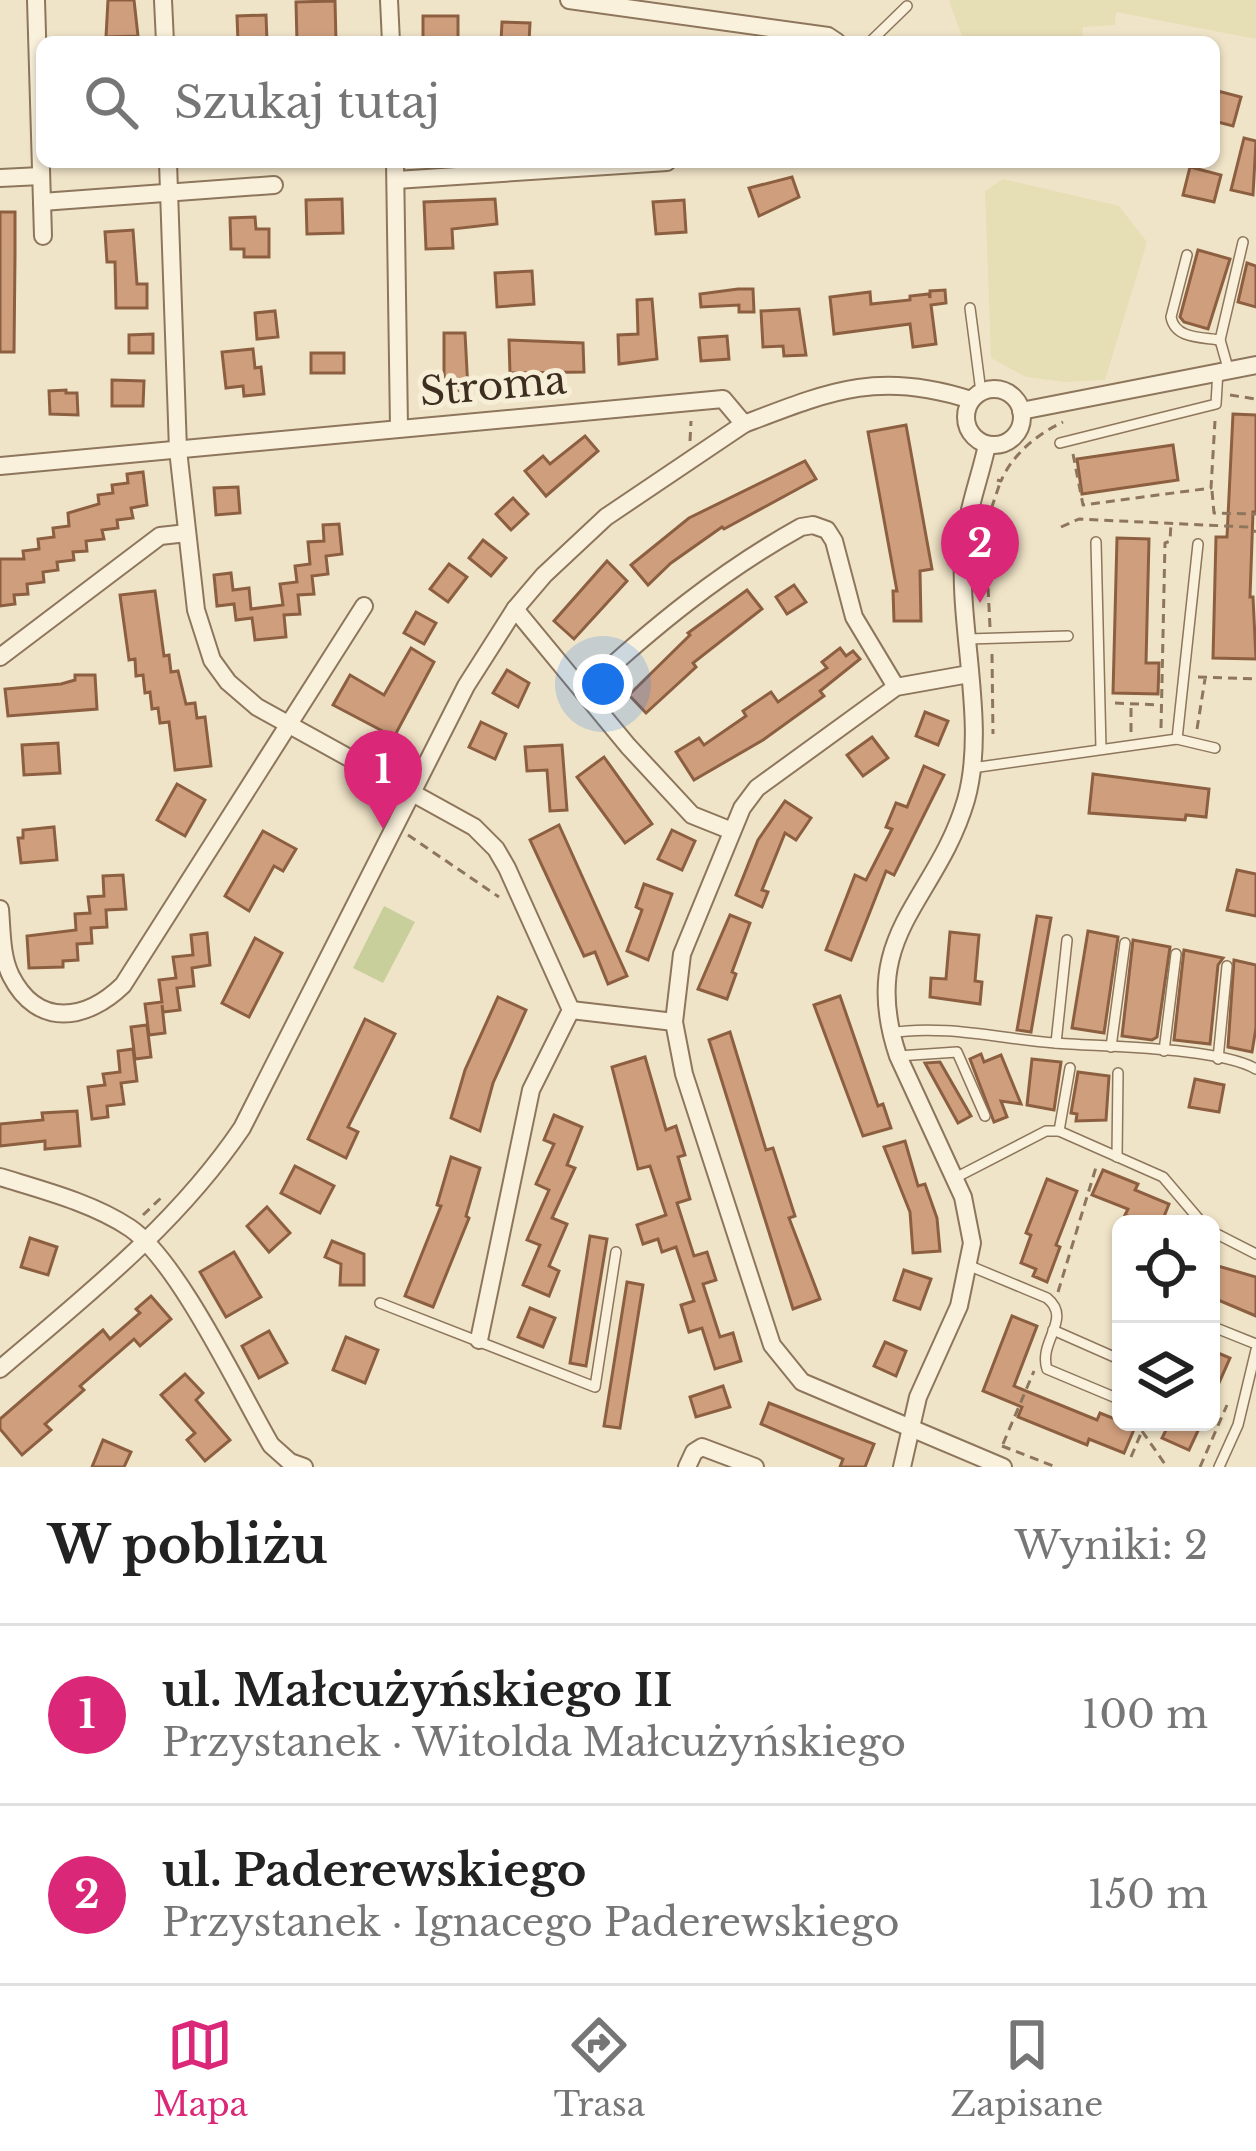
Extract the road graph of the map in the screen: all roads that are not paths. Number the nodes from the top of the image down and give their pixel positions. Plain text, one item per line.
1 (36, 0) edge
2 (164, 0) edge
3 (389, 0) edge
4 (569, 0) edge
5 (907, 6) dead end
6 (37, 36) edge
7 (165, 36) edge
8 (391, 36) edge
9 (828, 36) edge
10 (876, 36) edge
11 (41, 168) edge
12 (168, 168) edge
13 (487, 168) edge
14 (396, 171) edge
15 (41, 176) junction
16 (0, 178) edge
17 (274, 184) dead end
18 (169, 194) junction
19 (42, 202) junction
20 (43, 236) dead end
21 (1243, 242) dead end
22 (1187, 255) dead end
23 (970, 308) dead end
24 (1220, 340) junction
25 (1256, 365) edge
26 (1223, 369) junction
27 (976, 396) junction
28 (1021, 410) junction
29 (744, 424) junction
30 (400, 427) junction
31 (1065, 442) road end
32 (987, 445) junction
33 (178, 451) junction
34 (0, 466) edge
35 (187, 533) junction
36 (1096, 542) dead end
37 (1198, 544) dead end
38 (364, 606) dead end
39 (515, 609) junction
40 (1068, 636) dead end
41 (968, 639) junction
42 (0, 657) edge
43 (969, 674) junction
44 (896, 687) junction
45 (584, 691) junction
46 (288, 725) junction
47 (1177, 739) junction
48 (1215, 748) dead end
49 (1102, 749) junction
50 (980, 767) junction
51 (412, 791) junction
52 (732, 831) junction
53 (0, 909) edge
54 (1067, 940) dead end
55 (1125, 943) dead end
56 (1176, 954) dead end
57 (1227, 966) dead end
58 (571, 1010) junction
59 (674, 1022) junction
60 (890, 1033) junction
61 (1055, 1043) junction
62 (1111, 1047) junction
63 (1164, 1051) junction
64 (898, 1056) junction
65 (1219, 1059) junction
66 (1070, 1068) dead end
67 (1256, 1069) edge
68 (1118, 1073) dead end
69 (986, 1116) dead end
70 (1059, 1132) junction
71 (1117, 1157) junction
72 (0, 1177) edge
73 (955, 1178) junction
74 (1195, 1215) edge
75 (1220, 1236) edge
76 (146, 1244) junction
77 (616, 1252) dead end
78 (1256, 1254) edge
79 (970, 1267) junction
80 (380, 1303) dead end
81 (1220, 1329) edge
82 (1053, 1330) junction
83 (479, 1340) junction
84 (1256, 1347) edge
85 (1112, 1356) edge
86 (0, 1369) edge
87 (1112, 1396) edge
88 (909, 1426) junction
89 (304, 1467) edge
90 (688, 1467) edge
91 (755, 1467) edge
92 (902, 1467) edge
93 (1003, 1467) edge
94 (1220, 1467) edge

1 - 6 street
2 - 7 street
3 - 8 street
4 - 9 street
5 - 10 lane
11 - 15 street
12 - 18 street
13 - 14 street
14 - 30 street
15 - 16 street
15 - 19 street
17 - 18 street
18 - 19 street
18 - 33 street
19 - 20 street
21 - 24 lane
22 - 24 lane
23 - 27 lane
24 - 26 lane
25 - 26 street
26 - 28 street
26 - 31 lane
27 - 28 street
27 - 29 street
27 - 32 street
28 - 32 street
29 - 30 street, Stroma
29 - 39 street
30 - 33 street, Stroma
32 - 41 street
33 - 34 street, Stroma
33 - 35 street
35 - 42 street
35 - 46 street
36 - 49 lane
37 - 47 lane
38 - 46 street
39 - 45 street
39 - 51 street
40 - 41 lane
41 - 43 street
43 - 44 street
43 - 50 street
44 - 45 street
44 - 52 street
45 - 52 street
46 - 51 street
46 - 53 street
47 - 48 lane
47 - 49 lane
49 - 50 lane
50 - 60 street
51 - 58 street
51 - 76 street
52 - 59 street
54 - 61 lane
55 - 62 lane
56 - 63 lane
57 - 65 lane
58 - 59 street
58 - 83 street
59 - 88 street
60 - 61 lane
60 - 64 street
61 - 62 lane
62 - 63 lane
63 - 65 lane
64 - 69 lane
64 - 73 street
65 - 67 lane
66 - 70 lane
68 - 71 lane
70 - 71 lane
70 - 73 lane
71 - 74 lane
72 - 76 street
73 - 79 street
75 - 78 lane
76 - 86 street
76 - 89 street
77 - 83 lane
79 - 82 lane
79 - 88 street
80 - 83 lane
81 - 84 lane
82 - 85 lane
82 - 87 lane
84 - 94 lane
88 - 92 street
88 - 93 street
90 - 91 street

